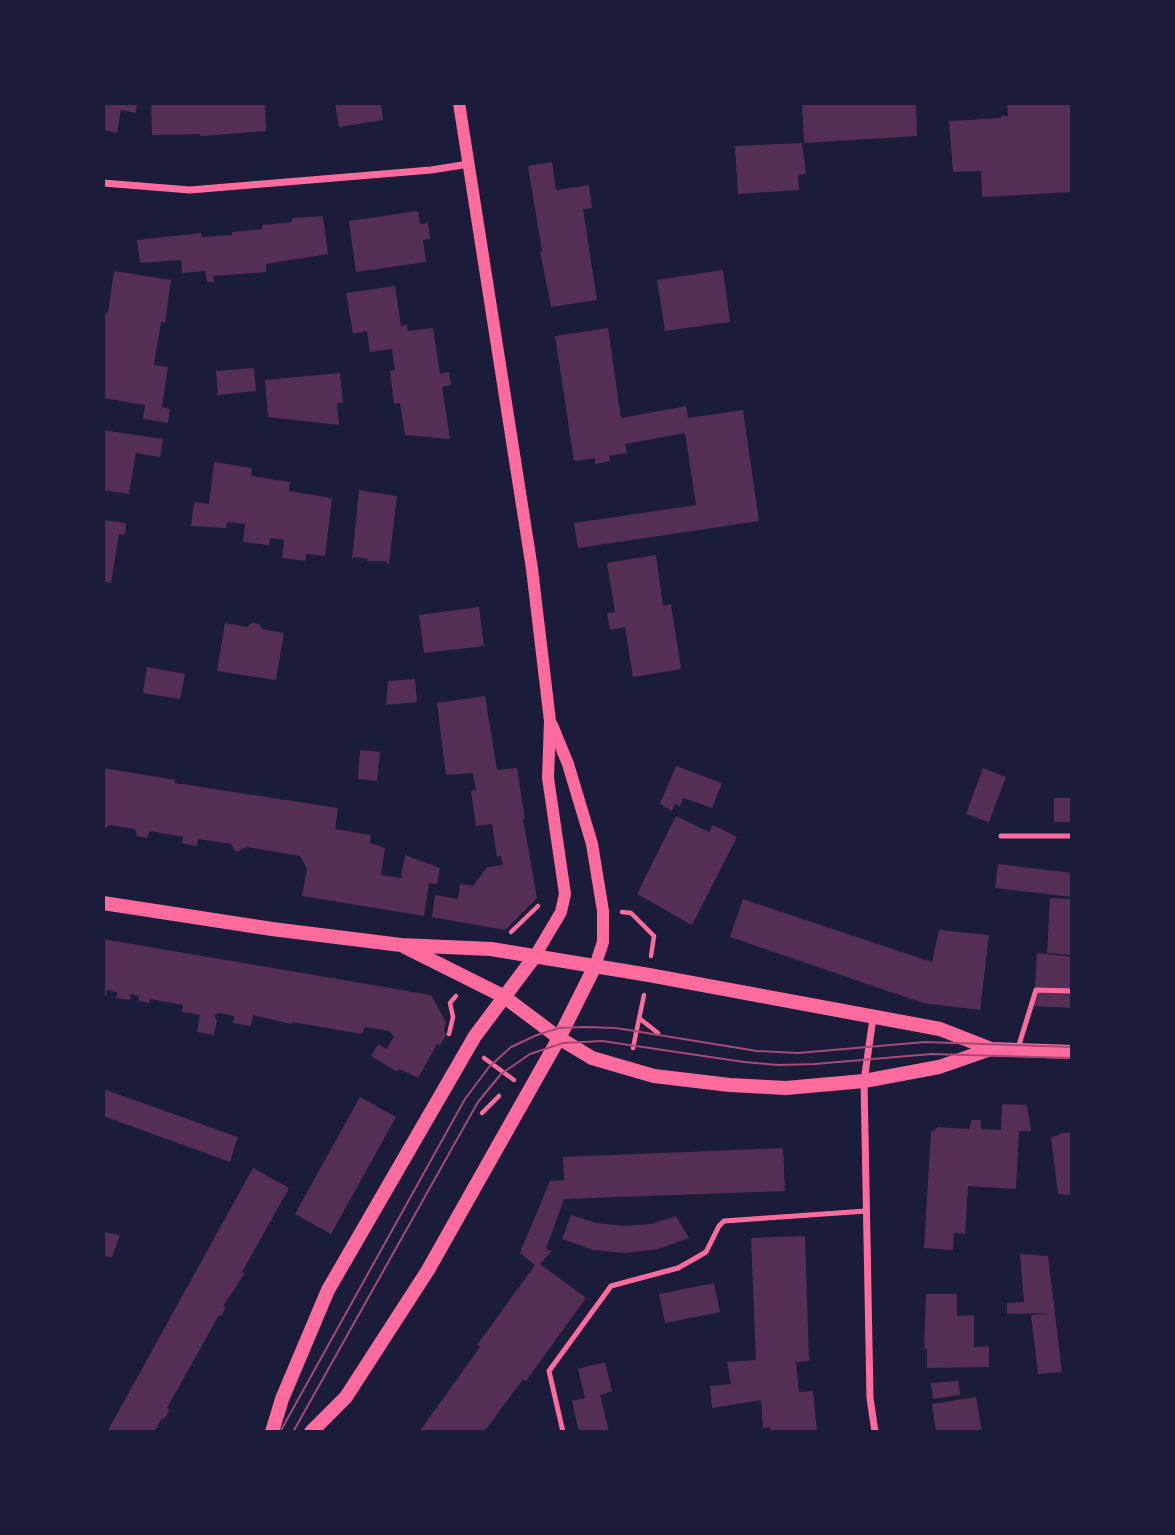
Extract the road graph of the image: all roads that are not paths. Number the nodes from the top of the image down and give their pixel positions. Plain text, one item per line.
1 (459, 103) edge
2 (469, 164) junction
3 (103, 184) edge
4 (550, 721) junction
5 (1001, 836) dead end
6 (1072, 836) edge
7 (103, 903) edge
8 (401, 945) junction
9 (536, 956) junction
10 (595, 967) junction
11 (1072, 991) edge
12 (503, 996) junction
13 (873, 1018) junction
14 (559, 1038) junction
15 (991, 1049) junction
16 (1017, 1051) junction
17 (1072, 1052) edge
18 (864, 1081) junction
19 (866, 1211) junction
20 (272, 1432) edge
21 (311, 1432) edge
22 (563, 1432) edge
23 (875, 1432) edge

1 - 2 street
2 - 3 street
2 - 4 street
4 - 9 street
4 - 10 street
5 - 6 lane
7 - 8 main road
8 - 9 main road
8 - 12 main road
9 - 10 main road
9 - 12 main road
10 - 13 main road
10 - 14 main road
11 - 16 lane
12 - 14 main road
12 - 20 main road
13 - 15 main road
13 - 18 street
14 - 18 main road
14 - 21 main road
15 - 16 main road
15 - 18 main road
16 - 17 main road
18 - 19 street
19 - 22 lane
19 - 23 street

